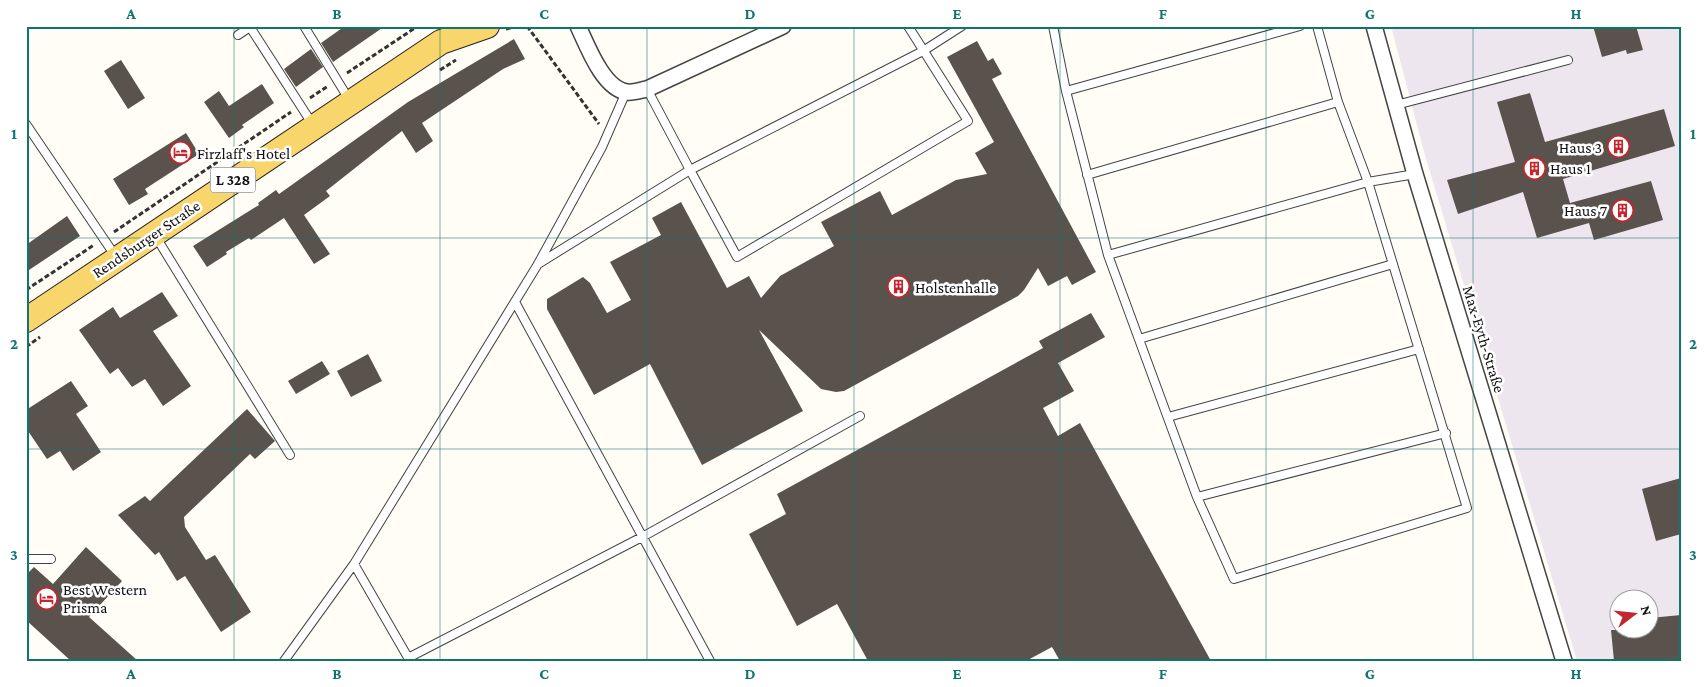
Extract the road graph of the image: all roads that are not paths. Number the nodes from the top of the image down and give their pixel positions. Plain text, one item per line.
1 (304, 26) edge
2 (487, 26) edge
3 (578, 26) edge
4 (783, 26) edge
5 (908, 26) edge
6 (962, 26) edge
7 (1053, 26) edge
8 (1300, 26) edge
9 (1317, 26) edge
10 (1374, 26) edge
11 (447, 34) edge
12 (238, 36) dead end
13 (923, 51) junction
14 (1568, 60) dead end
15 (647, 89) junction
16 (1066, 91) junction
17 (626, 92) junction
18 (350, 101) junction
19 (1338, 102) junction
20 (1396, 105) junction
21 (26, 124) edge
22 (313, 126) junction
23 (690, 170) junction
24 (1414, 174) junction
25 (1087, 175) junction
26 (1368, 182) junction
27 (154, 233) junction
28 (1108, 255) junction
29 (117, 258) junction
30 (538, 264) junction
31 (1393, 264) junction
32 (514, 302) junction
33 (26, 320) edge
34 (1139, 339) junction
35 (1418, 349) junction
36 (860, 416) dead end
37 (1168, 417) junction
38 (1446, 433) junction
39 (290, 455) dead end
40 (1197, 497) junction
41 (644, 536) junction
42 (51, 558) dead end
43 (26, 559) edge
44 (354, 564) junction
45 (409, 659) edge
46 (284, 661) edge
47 (710, 661) edge
48 (1564, 661) edge

1 - 18 lane
2 - 11 main road, Rendsburger Straße / L 328
3 - 17 street
4 - 15 street
5 - 13 lane
6 - 13 lane
7 - 16 lane
8 - 16 lane
9 - 19 lane
10 - 20 street, Max-Eyth-Straße
11 - 18 main road, Rendsburger Straße / L 328
12 - 22 lane
13 - 23 lane
13 - 23 lane
14 - 20 lane
15 - 17 street
15 - 23 lane
16 - 25 lane
17 - 30 lane
18 - 22 main road, Rendsburger Straße / L 328
19 - 25 lane
19 - 26 lane
20 - 24 street, Max-Eyth-Straße
21 - 29 lane
22 - 27 main road, Rendsburger Straße / L 328
23 - 30 lane
24 - 26 lane
24 - 48 street, Max-Eyth-Straße
25 - 28 lane
26 - 28 lane
26 - 31 lane
27 - 29 main road, Rendsburger Straße / L 328
27 - 39 lane
28 - 34 lane
29 - 33 main road, Rendsburger Straße / L 328
30 - 32 lane
31 - 34 lane
31 - 35 lane
32 - 41 lane
32 - 44 lane
34 - 37 lane
35 - 37 lane
35 - 38 lane
36 - 41 lane
37 - 40 lane
38 - 40 lane
38 - 40 lane
41 - 45 lane
41 - 47 lane
42 - 43 lane
44 - 45 lane
44 - 46 lane

